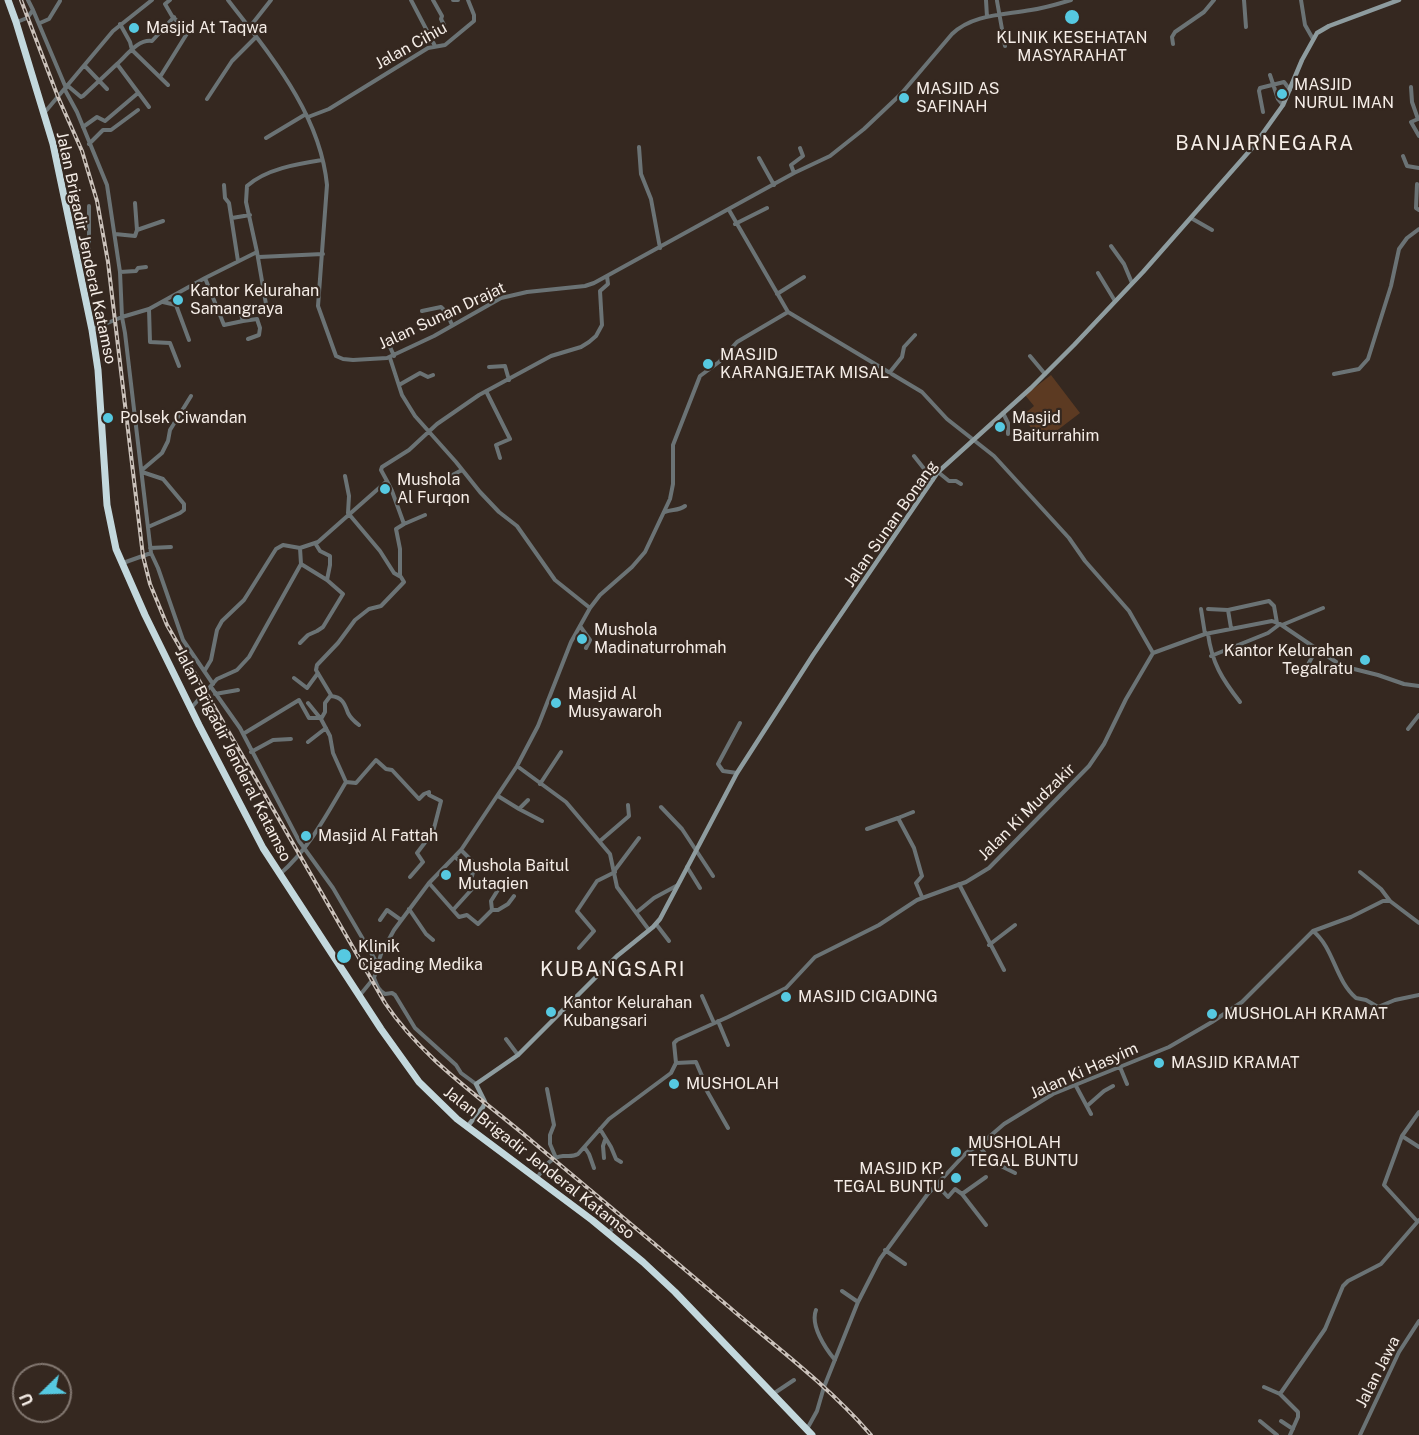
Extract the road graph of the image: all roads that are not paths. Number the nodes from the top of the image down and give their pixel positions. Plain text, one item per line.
1 (8, 0) edge
2 (28, 0) edge
3 (152, 0) edge
4 (170, 0) edge
5 (228, 0) edge
6 (271, 0) edge
7 (411, 0) edge
8 (433, 0) edge
9 (453, 0) edge
10 (458, 0) edge
11 (468, 0) edge
12 (986, 0) edge
13 (1071, 0) edge
14 (1214, 0) edge
15 (1244, 0) edge
16 (1300, 0) edge
17 (1399, 0) edge
18 (60, 1) edge
19 (997, 1) edge
20 (33, 10) junction
21 (999, 14) junction
22 (174, 17) junction
23 (987, 17) junction
24 (16, 22) junction
25 (40, 23) junction
26 (120, 24) junction
27 (444, 25) dead end
28 (249, 27) junction
29 (1246, 27) dead end
30 (256, 37) junction
31 (1313, 39) junction
32 (1173, 44) dead end
33 (435, 46) junction
34 (1005, 46) dead end
35 (132, 50) junction
36 (117, 64) junction
37 (85, 66) junction
38 (1270, 75) dead end
39 (160, 77) junction
40 (99, 80) junction
41 (1274, 84) junction
42 (168, 85) dead end
43 (1411, 87) dead end
44 (66, 88) junction
45 (107, 89) dead end
46 (1290, 91) junction
47 (138, 93) junction
48 (207, 99) dead end
49 (1283, 105) junction
50 (149, 107) dead end
51 (138, 110) dead end
52 (1263, 112) dead end
53 (44, 113) junction
54 (307, 115) junction
55 (1418, 119) edge
56 (83, 127) junction
57 (1419, 136) edge
58 (266, 138) dead end
59 (89, 144) junction
60 (639, 147) dead end
61 (800, 148) dead end
62 (1403, 156) dead end
63 (759, 158) dead end
64 (322, 160) junction
65 (1419, 168) edge
66 (794, 173) junction
67 (1417, 184) dead end
68 (224, 185) dead end
69 (774, 185) junction
70 (135, 203) dead end
71 (89, 206) dead end
72 (767, 208) dead end
73 (729, 210) junction
74 (1419, 210) edge
75 (249, 215) junction
76 (232, 218) junction
77 (1191, 218) junction
78 (163, 221) dead end
79 (735, 224) junction
80 (1419, 229) edge
81 (137, 230) junction
82 (1212, 230) dead end
83 (115, 234) junction
84 (1111, 246) dead end
85 (660, 248) junction
86 (257, 252) junction
87 (75, 254) junction
88 (323, 254) junction
89 (259, 257) junction
90 (238, 261) junction
91 (146, 267) dead end
92 (120, 272) junction
93 (1098, 273) dead end
94 (607, 276) junction
95 (804, 277) dead end
96 (205, 278) junction
97 (1132, 283) junction
98 (777, 294) junction
99 (1115, 301) junction
100 (162, 302) junction
101 (149, 309) junction
102 (267, 310) dead end
103 (240, 311) dead end
104 (422, 311) dead end
105 (788, 312) junction
106 (122, 317) junction
107 (243, 321) junction
108 (452, 325) junction
109 (92, 330) junction
110 (915, 335) dead end
111 (248, 339) dead end
112 (189, 340) dead end
113 (387, 340) dead end
114 (1030, 356) dead end
115 (392, 357) junction
116 (178, 366) dead end
117 (489, 367) dead end
118 (890, 372) junction
119 (1045, 374) junction
120 (1334, 374) dead end
121 (433, 375) dead end
122 (509, 380) junction
123 (399, 385) junction
124 (486, 391) junction
125 (191, 396) dead end
126 (1003, 413) junction
127 (428, 432) junction
128 (1008, 434) dead end
129 (973, 440) junction
130 (914, 456) dead end
131 (500, 458) dead end
132 (462, 470) junction
133 (142, 471) junction
134 (938, 472) junction
135 (345, 477) dead end
136 (933, 480) junction
137 (387, 481) junction
138 (441, 481) dead end
139 (960, 484) dead end
140 (685, 506) dead end
141 (664, 512) junction
142 (348, 513) junction
143 (425, 515) dead end
144 (404, 524) junction
145 (148, 527) junction
146 (314, 543) junction
147 (171, 547) dead end
148 (300, 548) junction
149 (150, 550) junction
150 (121, 564) junction
151 (301, 564) junction
152 (399, 575) junction
153 (327, 580) junction
154 (590, 608) junction
155 (1323, 608) dead end
156 (1202, 609) dead end
157 (1208, 609) dead end
158 (1228, 610) junction
159 (1279, 624) junction
160 (580, 626) junction
161 (1231, 628) junction
162 (1207, 634) junction
163 (300, 643) dead end
164 (586, 648) dead end
165 (1316, 650) junction
166 (1153, 653) junction
167 (1211, 656) junction
168 (205, 670) junction
169 (1305, 670) dead end
170 (318, 672) junction
171 (294, 678) dead end
172 (212, 685) junction
173 (1419, 686) edge
174 (238, 690) dead end
175 (215, 694) junction
176 (331, 696) junction
177 (1240, 702) dead end
178 (308, 703) dead end
179 (191, 708) junction
180 (1419, 715) edge
181 (320, 718) junction
182 (740, 723) dead end
183 (359, 725) dead end
184 (326, 728) junction
185 (1408, 729) dead end
186 (243, 734) junction
187 (291, 739) dead end
188 (308, 742) dead end
189 (251, 752) junction
190 (561, 752) dead end
191 (517, 766) junction
192 (737, 773) junction
193 (346, 782) junction
194 (540, 784) junction
195 (498, 796) junction
196 (528, 800) dead end
197 (628, 805) dead end
198 (661, 807) dead end
199 (519, 809) junction
200 (913, 812) dead end
201 (898, 818) junction
202 (542, 821) dead end
203 (867, 829) dead end
204 (639, 838) dead end
205 (600, 841) junction
206 (304, 848) junction
207 (461, 850) junction
208 (696, 852) junction
209 (455, 857) junction
210 (468, 867) junction
211 (687, 867) junction
212 (614, 872) junction
213 (1360, 872) dead end
214 (279, 874) junction
215 (472, 876) dead end
216 (713, 876) dead end
217 (410, 877) dead end
218 (429, 883) junction
219 (959, 884) junction
220 (501, 885) dead end
221 (678, 885) junction
222 (473, 888) dead end
223 (700, 888) dead end
224 (514, 896) dead end
225 (922, 897) junction
226 (1390, 901) junction
227 (410, 909) junction
228 (453, 910) junction
229 (492, 910) junction
230 (637, 912) junction
231 (380, 920) dead end
232 (401, 920) junction
233 (1419, 923) edge
234 (656, 924) junction
235 (1015, 925) dead end
236 (649, 930) junction
237 (1313, 931) junction
238 (433, 940) dead end
239 (669, 941) dead end
240 (989, 945) junction
241 (579, 948) dead end
242 (378, 963) junction
243 (1004, 970) dead end
244 (374, 978) junction
245 (360, 995) junction
246 (1419, 995) edge
247 (702, 996) dead end
248 (716, 1022) junction
249 (506, 1039) dead end
250 (728, 1045) dead end
251 (518, 1055) junction
252 (676, 1063) junction
253 (1120, 1067) junction
254 (476, 1084) junction
255 (1127, 1084) dead end
256 (1076, 1086) junction
257 (1113, 1086) dead end
258 (548, 1089) dead end
259 (1087, 1106) junction
260 (1419, 1112) edge
261 (1091, 1114) dead end
262 (467, 1127) junction
263 (728, 1128) dead end
264 (600, 1129) junction
265 (1401, 1136) junction
266 (605, 1140) junction
267 (978, 1146) junction
268 (1419, 1147) edge
269 (585, 1148) junction
270 (556, 1158) junction
271 (604, 1158) dead end
272 (621, 1162) dead end
273 (594, 1168) dead end
274 (1015, 1173) dead end
275 (986, 1177) dead end
276 (537, 1178) junction
277 (937, 1185) junction
278 (962, 1194) junction
279 (619, 1220) dead end
280 (1418, 1221) edge
281 (986, 1225) dead end
282 (608, 1234) junction
283 (885, 1250) junction
284 (905, 1264) dead end
285 (842, 1291) dead end
286 (858, 1302) junction
287 (816, 1310) dead end
288 (1419, 1321) edge
289 (835, 1360) junction
290 (794, 1380) dead end
291 (1264, 1387) dead end
292 (773, 1394) junction
293 (1280, 1394) junction
294 (1260, 1421) dead end
295 (1281, 1421) dead end
296 (1293, 1429) junction
297 (810, 1432) edge
298 (1277, 1435) edge
299 (1290, 1435) edge
300 (1360, 1435) edge

1 - 24 highway, Jalan Brigadir Jenderal Katamso
2 - 20 street
3 - 26 street
4 - 22 street
5 - 28 street, Jalan Sunan Drajat
6 - 28 street
7 - 33 street
8 - 27 street
9 - 10 street
11 - 33 street, Jalan Cihiu
12 - 23 street
13 - 21 street, Jalan Sunan Drajat
14 - 32 street
15 - 29 street
16 - 31 street
17 - 31 street
18 - 25 street
19 - 21 street
20 - 24 street
20 - 25 street
21 - 23 street, Jalan Sunan Drajat
21 - 34 street
22 - 35 street
22 - 39 street
23 - 66 street, Jalan Sunan Drajat
24 - 53 highway, Jalan Brigadir Jenderal Katamso
25 - 44 street
26 - 35 street
26 - 37 street
28 - 30 street, Jalan Sunan Drajat
30 - 48 street
30 - 54 street, Jalan Sunan Drajat
31 - 46 street, Jalan Sunan Bonang
33 - 54 street, Jalan Cihiu
35 - 36 street
35 - 39 street
36 - 40 street
36 - 47 street
37 - 40 street
37 - 44 street
38 - 41 street
39 - 42 street
40 - 44 street
40 - 45 street
41 - 46 street
41 - 49 street
41 - 52 street
43 - 55 street
44 - 53 street
44 - 56 street
46 - 49 street, Jalan Sunan Bonang
47 - 50 street
47 - 56 street
49 - 77 street, Jalan Sunan Bonang
51 - 59 street
53 - 87 highway, Jalan Brigadir Jenderal Katamso
54 - 58 street, Jalan Cihiu
54 - 64 street, Jalan Sunan Drajat
55 - 57 street
56 - 59 street
59 - 83 street
60 - 85 street
61 - 66 street
62 - 65 street
63 - 69 street
64 - 75 street
64 - 88 street, Jalan Sunan Drajat
66 - 69 street, Jalan Sunan Drajat
67 - 74 street
68 - 76 street
69 - 73 street, Jalan Sunan Drajat
70 - 81 street
71 - 87 street
72 - 79 street
73 - 79 street
73 - 85 street, Jalan Sunan Drajat
75 - 76 street
75 - 86 street
76 - 90 street
77 - 82 street
77 - 97 street, Jalan Sunan Bonang
78 - 81 street
79 - 98 street
80 - 120 street
81 - 83 street
83 - 92 street
84 - 97 street
85 - 94 street, Jalan Sunan Drajat
86 - 89 street
86 - 90 street
87 - 109 highway, Jalan Brigadir Jenderal Katamso
88 - 89 street
88 - 115 street, Jalan Sunan Drajat
89 - 102 street
90 - 96 street
91 - 92 street
92 - 106 street
93 - 99 street
94 - 108 street, Jalan Sunan Drajat
94 - 122 street
95 - 98 street
96 - 100 street
96 - 107 street
97 - 99 street, Jalan Sunan Bonang
98 - 105 street
99 - 119 street, Jalan Sunan Bonang
100 - 101 street
100 - 112 street
101 - 106 street
101 - 116 street
103 - 107 street
104 - 108 street
105 - 118 street
105 - 141 street
106 - 109 street
106 - 133 street
107 - 111 street
108 - 115 street, Jalan Sunan Drajat
109 - 150 highway, Jalan Brigadir Jenderal Katamso
110 - 118 street
113 - 115 street
114 - 119 street
115 - 123 street
117 - 122 street
118 - 129 street
119 - 126 street, Jalan Sunan Bonang
121 - 123 street
122 - 124 street
123 - 127 street
124 - 127 street
124 - 131 street
125 - 133 street
126 - 128 street
126 - 129 street, Jalan Sunan Bonang
127 - 132 street
127 - 137 street
129 - 134 street, Jalan Sunan Bonang
129 - 166 street
130 - 136 street
132 - 138 street
132 - 154 street
133 - 145 street
133 - 145 street
134 - 136 street, Jalan Sunan Bonang
134 - 139 street
135 - 142 street
136 - 192 street, Jalan Sunan Bonang
137 - 142 street
137 - 144 street
140 - 141 street
141 - 154 street
142 - 146 street
142 - 152 street
143 - 144 street
144 - 152 street
145 - 149 street
146 - 148 street
146 - 153 street
147 - 149 street
148 - 151 street
148 - 168 street
149 - 150 street
149 - 168 street
150 - 179 highway, Jalan Brigadir Jenderal Katamso
151 - 153 street
151 - 172 street
152 - 170 street
153 - 163 street
154 - 160 street
155 - 159 street
156 - 162 street
157 - 158 street
158 - 159 street
158 - 161 street
159 - 161 street
159 - 165 street
159 - 167 street
160 - 164 street
160 - 191 street
161 - 162 street
162 - 166 street
162 - 167 street
165 - 169 street
165 - 173 street
166 - 219 street, Jalan Ki Mudzakir
167 - 177 street
168 - 172 street
170 - 171 street
170 - 176 street
172 - 175 street
172 - 179 street
174 - 175 street
175 - 186 street
176 - 181 street
176 - 183 street
178 - 181 street
179 - 214 highway, Jalan Brigadir Jenderal Katamso
180 - 185 street
181 - 184 street
181 - 186 street
182 - 192 street
184 - 188 street
184 - 193 street
186 - 189 street
187 - 189 street
189 - 206 street
190 - 194 street
191 - 194 street
191 - 195 street
192 - 208 street, Jalan Sunan Bonang
193 - 206 street
193 - 217 street
194 - 205 street
195 - 199 street
195 - 207 street
196 - 199 street
197 - 205 street
198 - 208 street
199 - 202 street
200 - 201 street
201 - 203 street
201 - 225 street
204 - 212 street
205 - 212 street
206 - 214 street
206 - 242 street
207 - 209 street
207 - 210 street
208 - 211 street, Jalan Sunan Bonang
208 - 216 street
209 - 210 street
209 - 218 street
210 - 215 street
211 - 221 street, Jalan Sunan Bonang
211 - 223 street
212 - 230 street
212 - 241 street
213 - 226 street
214 - 245 highway, Jalan Brigadir Jenderal Katamso
218 - 227 street
218 - 228 street
219 - 225 street, Jalan Ki Mudzakir
219 - 240 street
220 - 229 street
221 - 230 street
221 - 234 street, Jalan Sunan Bonang
222 - 228 street
224 - 229 street
225 - 248 street, Jalan Ki Mudzakir
226 - 233 street
226 - 237 street, Jalan Ki Hasyim
227 - 232 street
227 - 238 street
228 - 229 street
230 - 236 street
231 - 232 street
232 - 242 street
234 - 236 street, Jalan Sunan Bonang
234 - 239 street
235 - 240 street
236 - 251 street, Jalan Sunan Bonang
237 - 246 street
237 - 253 street, Jalan Ki Hasyim
240 - 243 street
242 - 244 street
244 - 245 street
244 - 254 street
245 - 262 highway, Jalan Brigadir Jenderal Katamso
247 - 248 street
248 - 250 street
248 - 252 street, Jalan Ki Mudzakir
249 - 251 street
251 - 254 street, Jalan Sunan Bonang
252 - 263 street
252 - 264 street, Jalan Ki Mudzakir
253 - 255 street
253 - 256 street, Jalan Ki Hasyim
254 - 262 street
256 - 259 street
256 - 267 street, Jalan Ki Hasyim
257 - 259 street
258 - 270 street
259 - 261 street
260 - 265 street
262 - 276 highway, Jalan Brigadir Jenderal Katamso
264 - 266 street
264 - 269 street, Jalan Ki Mudzakir
265 - 268 street
265 - 280 street
266 - 271 street
266 - 272 street
267 - 274 street
267 - 277 street, Jalan Ki Hasyim
269 - 270 street
269 - 273 street
270 - 276 street
275 - 278 street
276 - 282 highway, Jalan Brigadir Jenderal Katamso
277 - 278 street
277 - 283 street, Jalan Ki Hasyim
278 - 281 street
279 - 282 street
280 - 293 street
282 - 292 highway, Jalan Brigadir Jenderal Katamso
283 - 284 street
283 - 286 street, Jalan Ki Hasyim
285 - 286 street
286 - 289 street, Jalan Ki Hasyim
287 - 289 street
288 - 300 street, Jalan Jawa
289 - 297 street, Jalan Ki Hasyim
290 - 292 street
291 - 293 street
292 - 297 highway, Jalan Brigadir Jenderal Katamso
293 - 296 street
294 - 298 street
295 - 296 street
296 - 299 street

